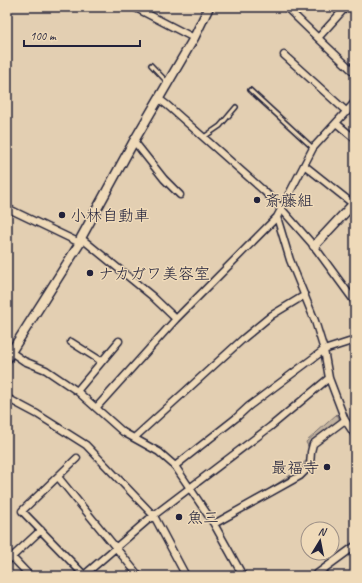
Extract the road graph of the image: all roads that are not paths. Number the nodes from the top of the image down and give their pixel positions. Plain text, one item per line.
1 (134, 7) edge
2 (209, 7) edge
3 (286, 7) edge
4 (346, 7) edge
5 (194, 38) junction
6 (318, 38) junction
7 (284, 55) dead end
8 (151, 65) dead end
9 (355, 73) edge
10 (168, 83) junction
11 (250, 90) dead end
12 (159, 99) junction
13 (355, 102) edge
14 (236, 107) dead end
15 (347, 112) junction
16 (336, 123) junction
17 (203, 138) junction
18 (355, 140) edge
19 (134, 142) junction
20 (313, 148) junction
21 (304, 165) junction
22 (180, 195) dead end
23 (354, 203) edge
24 (7, 208) edge
25 (282, 209) junction
26 (277, 217) junction
27 (80, 241) junction
28 (314, 246) junction
29 (353, 293) edge
30 (305, 295) junction
31 (355, 302) edge
32 (176, 318) junction
33 (355, 340) edge
34 (119, 341) dead end
35 (70, 342) dead end
36 (324, 350) junction
37 (8, 354) edge
38 (101, 361) junction
39 (329, 378) junction
40 (77, 391) junction
41 (7, 398) edge
42 (96, 408) junction
43 (344, 420) junction
44 (355, 435) edge
45 (134, 438) junction
46 (77, 458) dead end
47 (175, 466) junction
48 (58, 476) junction
49 (190, 488) junction
50 (154, 516) junction
51 (214, 524) junction
52 (41, 530) junction
53 (355, 546) edge
54 (115, 548) junction
55 (9, 559) edge
56 (30, 576) edge
57 (84, 576) edge
58 (139, 576) edge
59 (186, 576) edge
60 (243, 576) edge
61 (314, 576) edge

1 - 5 street
2 - 5 street
3 - 6 street
4 - 6 street
5 - 10 street
6 - 9 street
7 - 15 street
8 - 10 lane
10 - 12 street
11 - 20 lane
12 - 17 street
12 - 19 street
13 - 15 street
14 - 17 lane
15 - 16 street
16 - 18 street
16 - 20 street
17 - 25 street
19 - 22 street
19 - 27 street
20 - 21 street
21 - 23 street
21 - 25 street
23 - 28 street
24 - 27 street
25 - 26 street
25 - 28 street
26 - 30 street
26 - 32 street
27 - 32 street
27 - 37 street
28 - 29 street
29 - 31 street
30 - 36 street
30 - 45 street
32 - 42 street
33 - 36 street
34 - 38 street
35 - 38 street
36 - 39 street
36 - 47 street
37 - 40 street
38 - 40 street
39 - 43 street
39 - 49 street
40 - 42 street
41 - 50 street
42 - 45 street
43 - 44 street
43 - 51 street
45 - 47 street
46 - 48 street
47 - 49 street
48 - 52 street
48 - 54 street
49 - 50 street
49 - 51 street
50 - 54 street
50 - 59 street
51 - 60 street
52 - 55 street
52 - 57 street
53 - 61 street
54 - 57 street
54 - 58 street
55 - 56 street

